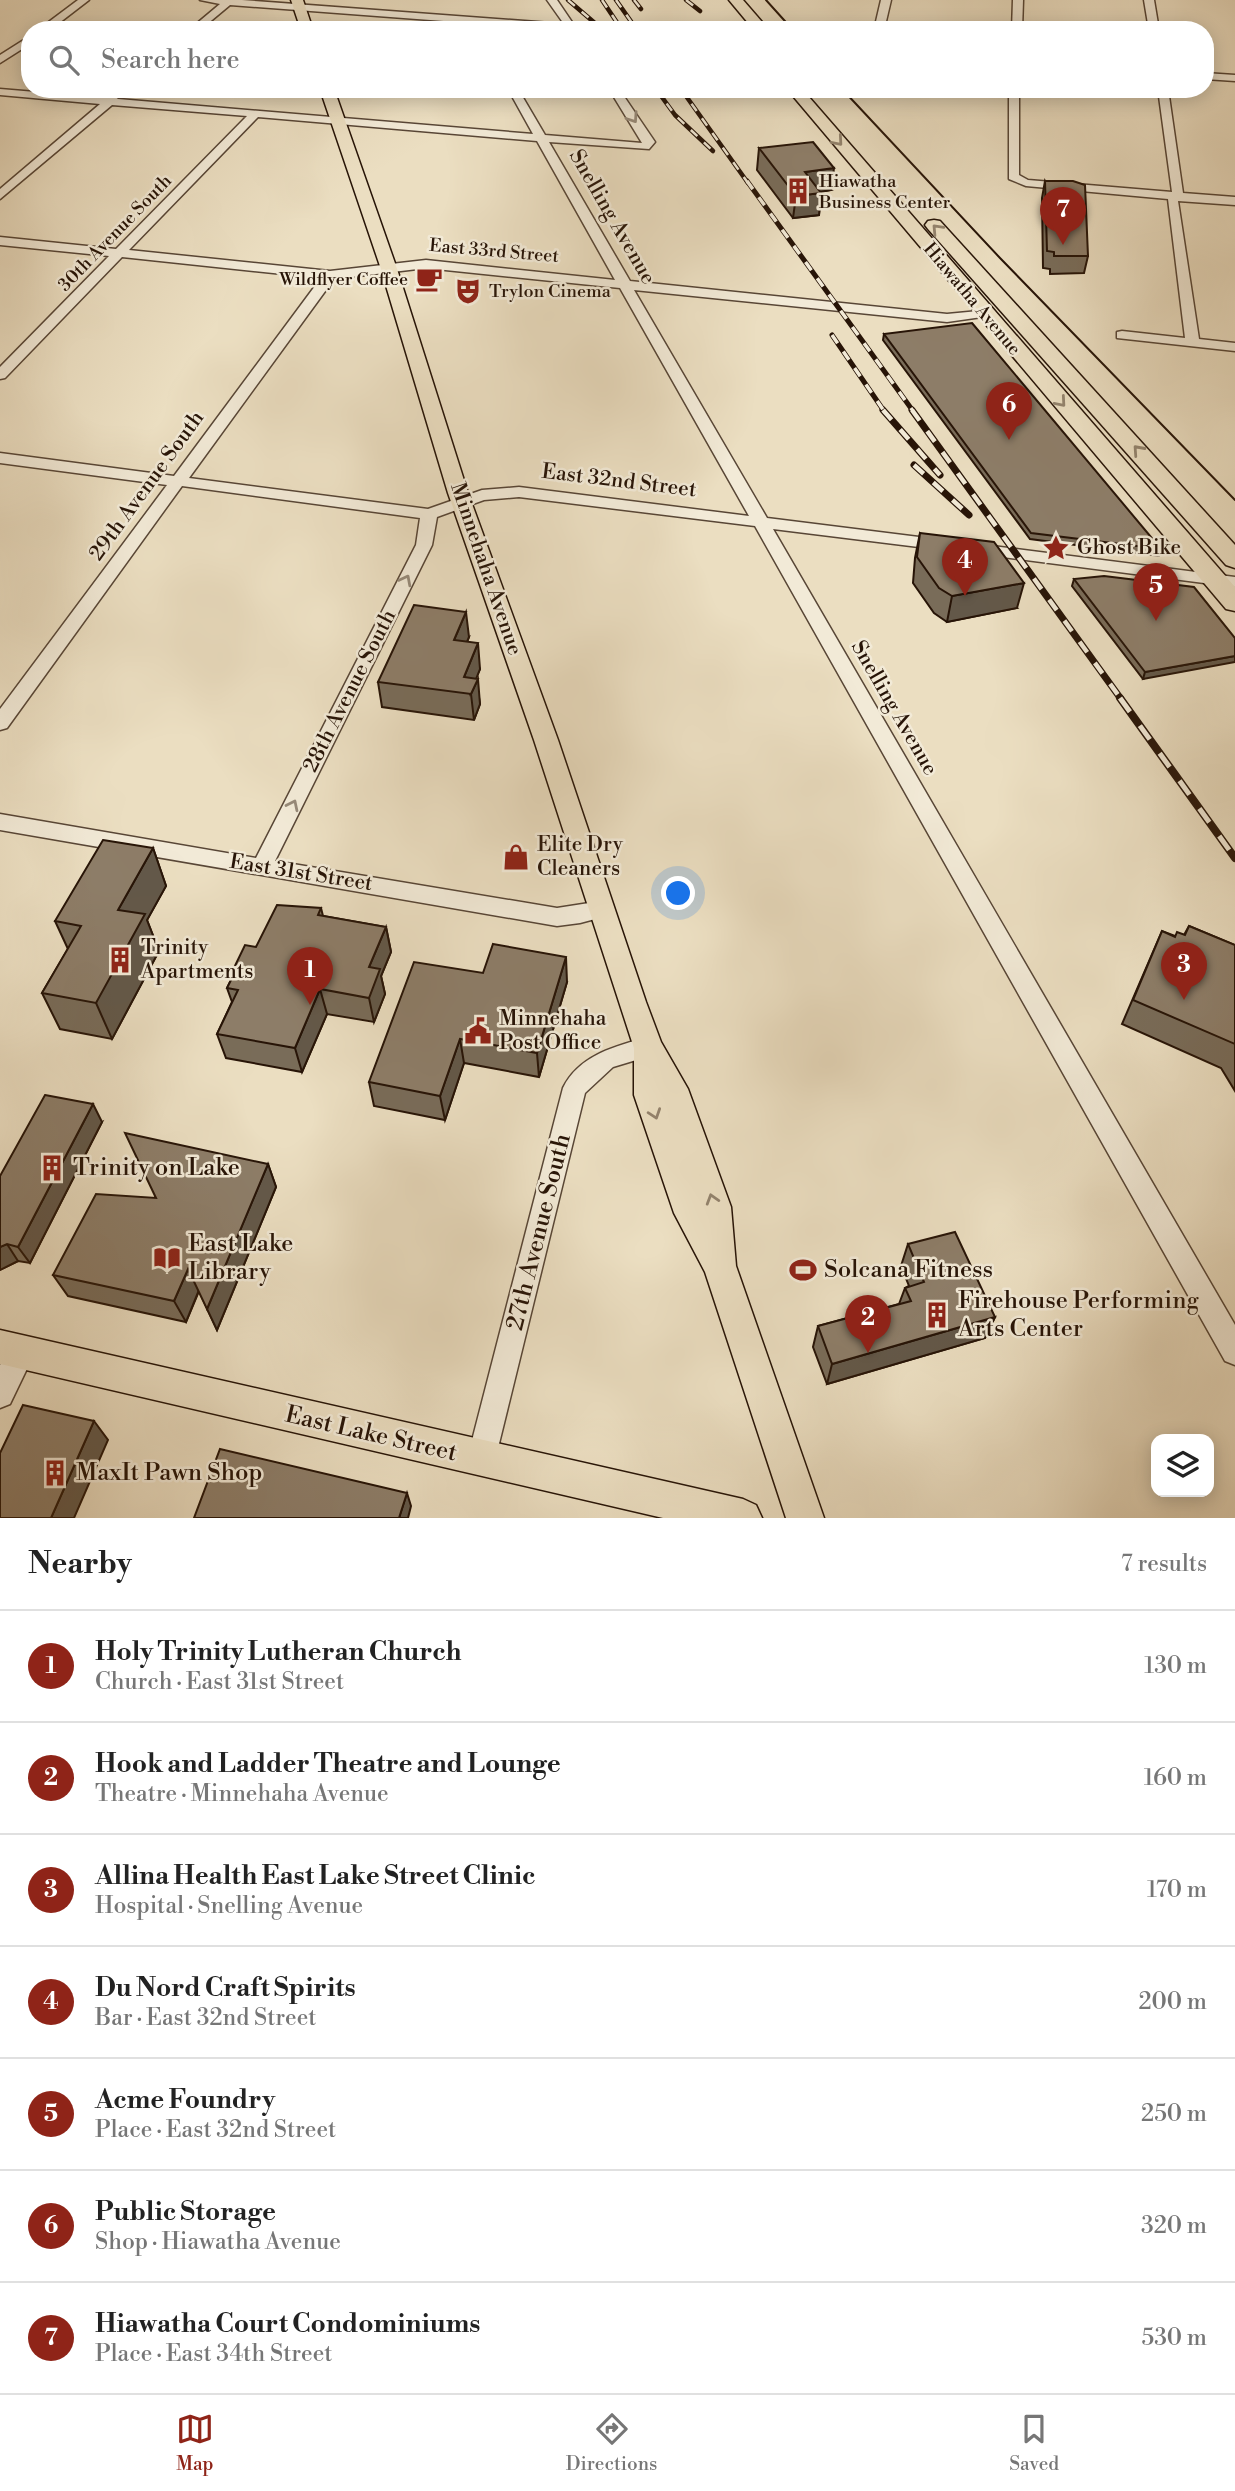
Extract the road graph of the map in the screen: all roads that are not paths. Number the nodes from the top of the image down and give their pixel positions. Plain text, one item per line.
1 (84, 0) edge
2 (205, 0) edge
3 (552, 0) edge
4 (736, 0) edge
5 (886, 0) edge
6 (1018, 0) edge
7 (1149, 0) edge
8 (229, 1) edge
9 (298, 4) edge
10 (720, 5) dead end
11 (465, 8) dead end
12 (471, 20) junction
13 (55, 21) edge
14 (205, 21) edge
15 (304, 21) edge
16 (482, 21) edge
17 (566, 21) edge
18 (734, 21) edge
19 (754, 21) edge
20 (881, 21) edge
21 (1017, 21) edge
22 (1152, 21) edge
23 (21, 45) edge
24 (0, 60) edge
25 (1214, 77) edge
26 (1235, 78) edge
27 (0, 92) edge
28 (21, 94) edge
29 (73, 98) edge
30 (112, 98) edge
31 (330, 98) edge
32 (518, 98) edge
33 (620, 98) edge
34 (801, 98) edge
35 (822, 98) edge
36 (1014, 98) edge
37 (1164, 98) edge
38 (109, 101) junction
39 (254, 115) junction
40 (338, 122) junction
41 (543, 141) junction
42 (0, 195) edge
43 (1176, 196) junction
44 (1235, 201) edge
45 (0, 241) edge
46 (120, 253) junction
47 (388, 269) junction
48 (330, 275) junction
49 (623, 284) junction
50 (984, 313) junction
51 (1122, 335) dead end
52 (1192, 343) junction
53 (1235, 347) edge
54 (0, 374) edge
55 (0, 458) edge
56 (177, 481) junction
57 (1184, 501) junction
58 (462, 502) junction
59 (429, 514) junction
60 (762, 522) junction
61 (1235, 547) edge
62 (1235, 561) edge
63 (1225, 581) edge
64 (1235, 603) edge
65 (0, 723) edge
66 (0, 822) edge
67 (262, 866) junction
68 (602, 909) junction
69 (648, 1047) junction
70 (11, 1350) edge
71 (1235, 1351) edge
72 (0, 1394) edge
73 (481, 1460) junction
74 (743, 1518) edge
75 (805, 1518) edge

1 - 13 street
2 - 8 street
3 - 17 street
4 - 19 highway
5 - 20 street
6 - 21 street
7 - 22 street
8 - 9 street
8 - 14 street
9 - 12 street
9 - 15 main road
10 - 18 highway
11 - 12 street
12 - 16 street
23 - 24 street
25 - 26 street
27 - 28 street
29 - 38 street
30 - 38 street
31 - 40 main road, Minnehaha Avenue
32 - 41 street, Snelling Avenue
33 -> 41 street
34 -> 50 highway, Hiawatha Avenue
57 -> 35 highway, Hiawatha Avenue
36 - 43 street
37 - 43 street
38 - 39 street
38 - 42 street
39 - 40 street
39 - 46 street, 30th Avenue South
40 - 41 street
40 - 47 main road, Minnehaha Avenue
41 - 49 street, Snelling Avenue
43 - 44 street
43 - 52 street
45 - 46 street, East 33rd Street
46 - 48 street, East 33rd Street
46 - 54 street, 30th Avenue South
47 - 48 street, East 33rd Street
47 - 49 street, East 33rd Street
47 - 58 main road, Minnehaha Avenue
48 - 56 street, 29th Avenue South
49 - 50 street, East 33rd Street
49 - 60 street, Snelling Avenue
50 -> 63 highway, Hiawatha Avenue
51 - 52 street
52 - 53 street
55 - 56 street, East 32nd Street
56 - 59 street, East 32nd Street
56 - 65 street, 29th Avenue South
57 - 61 highway
57 - 62 highway, Hiawatha Avenue
58 - 59 street, East 32nd Street
58 - 60 street, East 32nd Street
58 - 68 main road, Minnehaha Avenue
67 -> 59 street, 28th Avenue South
60 - 63 street, East 32nd Street
60 - 71 street, Snelling Avenue
63 - 64 highway, Hiawatha Avenue
66 - 67 street, East 31st Street
67 - 68 street, East 31st Street
68 - 69 main road, Minnehaha Avenue
69 - 73 street, 27th Avenue South
69 - 75 main road, Minnehaha Avenue
70 - 72 street
70 - 73 main road, East Lake Street
73 - 74 main road, East Lake Street

